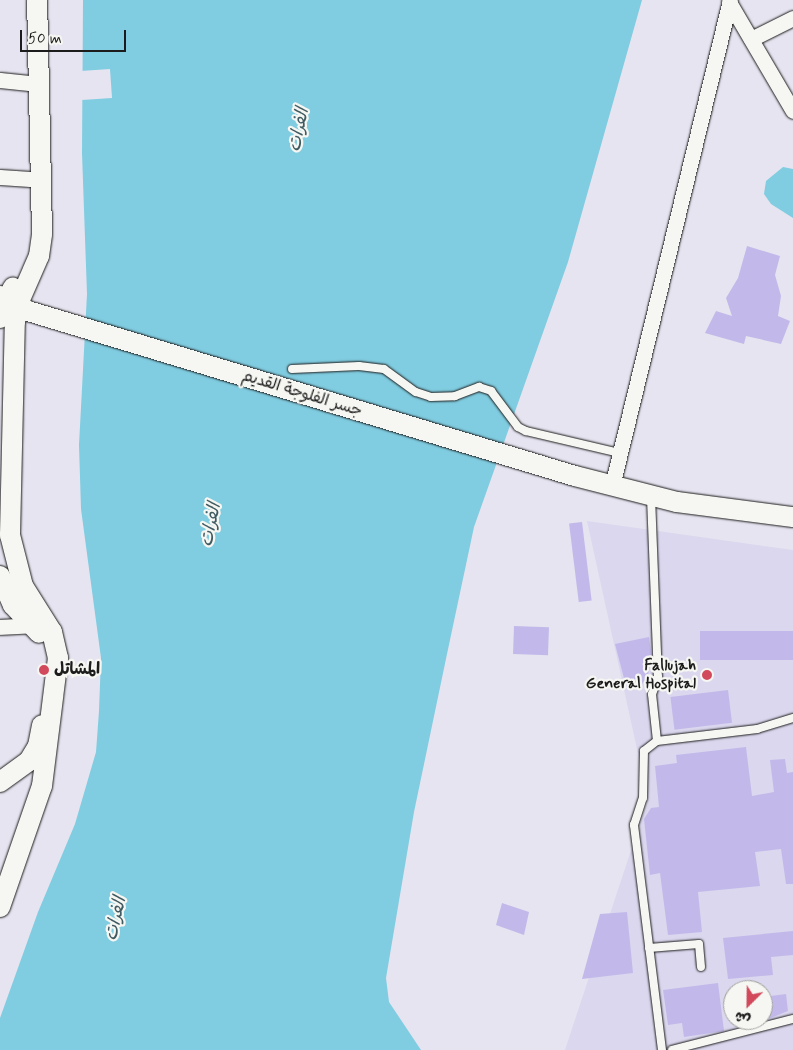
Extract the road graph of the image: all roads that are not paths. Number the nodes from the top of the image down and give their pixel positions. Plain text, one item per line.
1 (28, 0) edge
2 (37, 0) edge
3 (730, 1) edge
4 (793, 18) edge
5 (751, 39) junction
6 (0, 80) edge
7 (29, 83) junction
8 (793, 111) edge
9 (0, 177) edge
10 (30, 179) junction
11 (13, 302) edge
12 (0, 318) edge
13 (292, 369) dead end
14 (620, 453) junction
15 (612, 486) junction
16 (651, 496) junction
17 (793, 517) edge
18 (0, 576) edge
19 (41, 625) junction
20 (0, 627) edge
21 (793, 718) edge
22 (656, 741) junction
23 (6, 777) edge
24 (42, 786) junction
25 (0, 906) edge
26 (649, 948) junction
27 (701, 967) dead end
28 (793, 1019) edge
29 (662, 1050) edge
30 (672, 1050) edge

1 - 7 street
2 - 11 street
3 - 5 street
3 - 14 street
4 - 5 street
5 - 8 street
6 - 7 street
7 - 10 street
9 - 10 street
10 - 11 street
11 - 12 street
11 - 15 street, جسر الفلوجة القديم
11 - 19 street
13 - 14 lane
14 - 15 street
15 - 16 street, جسر الفلوجة القديم
16 - 17 street, جسر الفلوجة القديم
16 - 22 lane
18 - 19 street
19 - 20 street
19 - 23 street
19 - 24 street
21 - 22 lane
22 - 26 lane
23 - 24 street
24 - 25 street
26 - 27 lane
26 - 29 lane
28 - 30 lane

